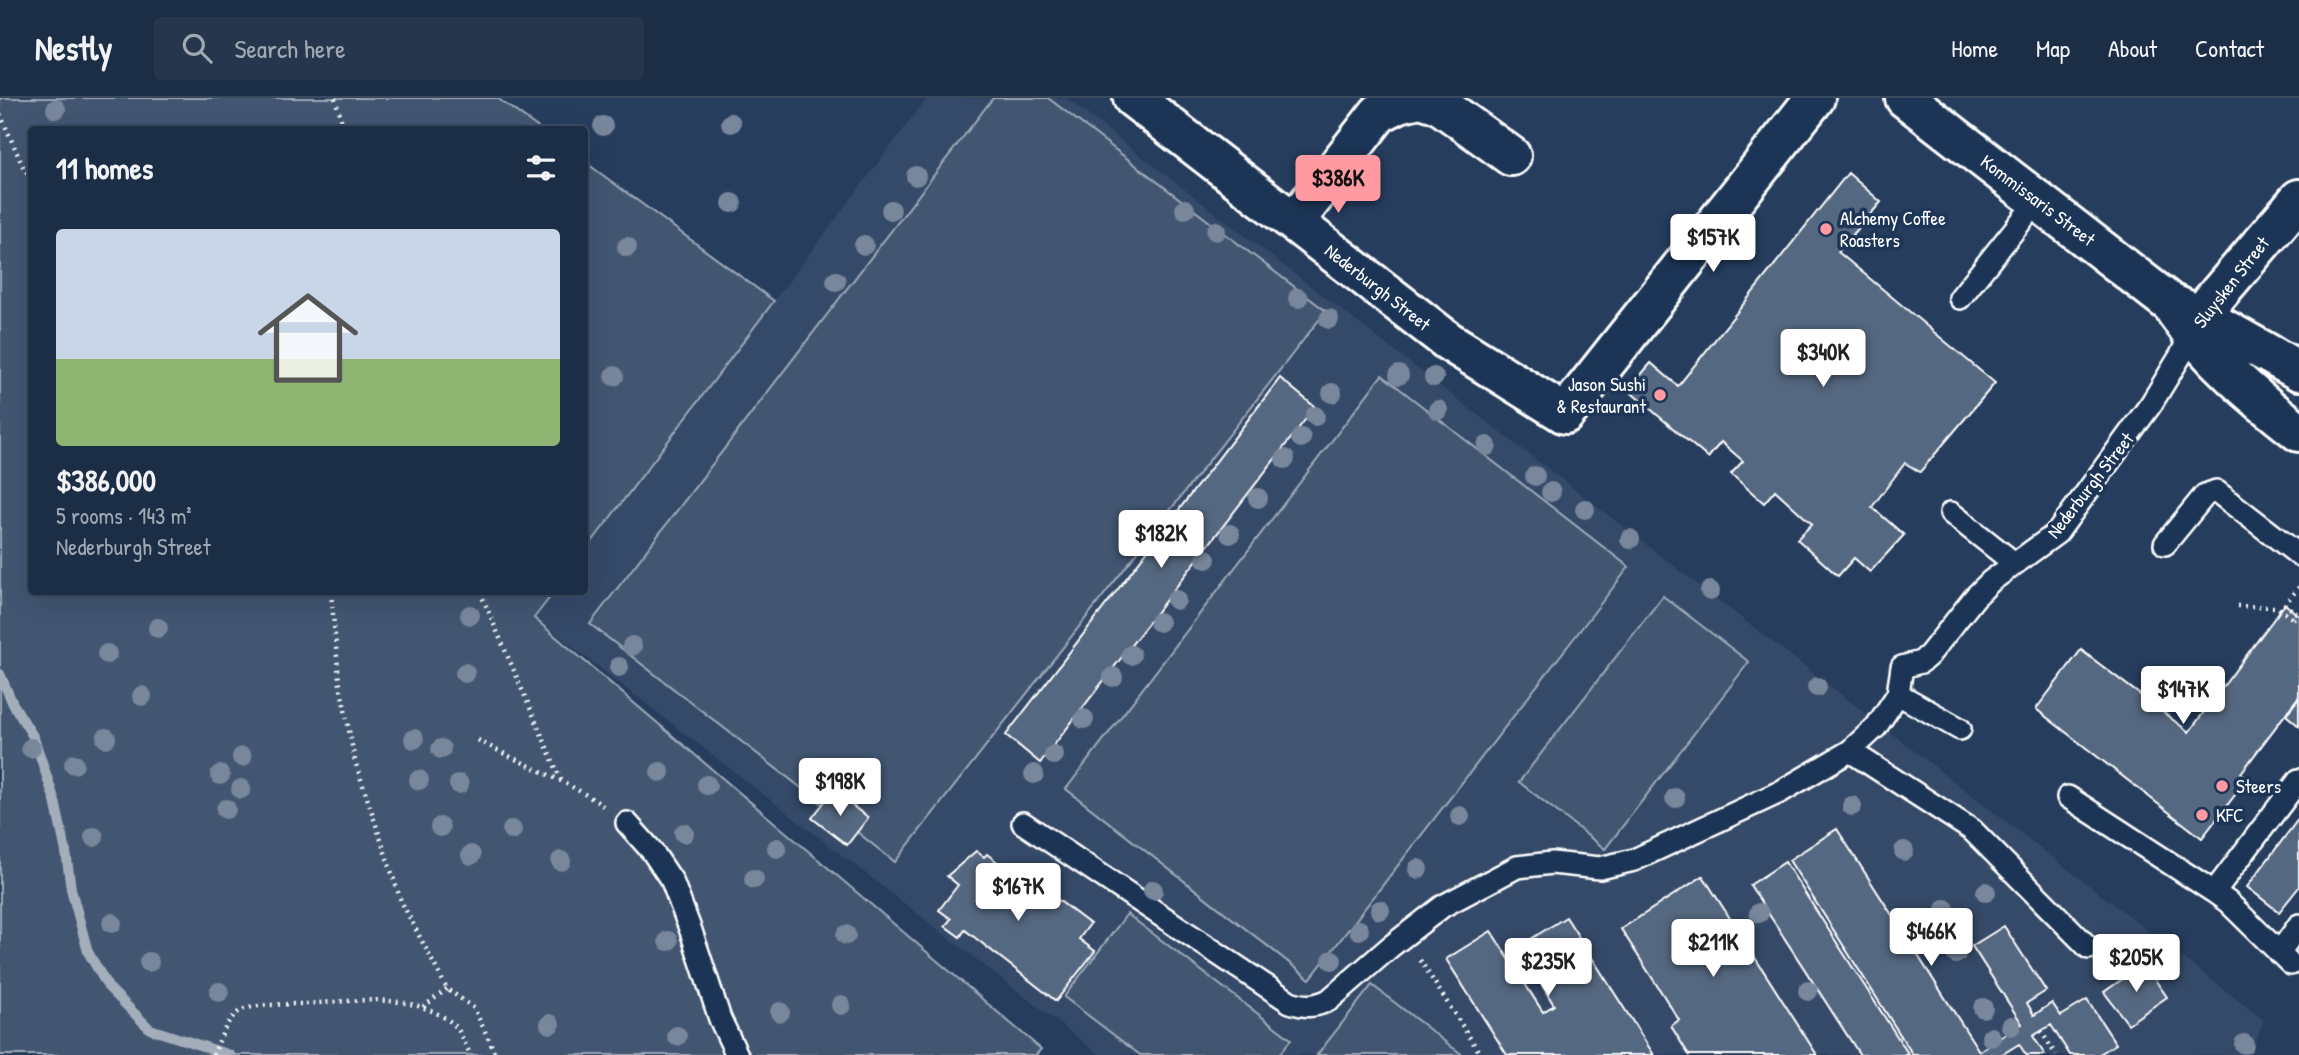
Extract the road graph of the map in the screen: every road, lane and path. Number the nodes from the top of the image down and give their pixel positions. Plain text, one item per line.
1 (335, 98) edge
2 (1133, 98) edge
3 (1420, 98) edge
4 (1815, 98) edge
5 (1905, 98) edge
6 (0, 114) edge
7 (343, 126) edge
8 (1511, 156) dead end
9 (28, 174) edge
10 (2299, 199) edge
11 (2038, 200) junction
12 (1294, 222) junction
13 (1960, 298) dead end
14 (2187, 318) junction
15 (2299, 372) edge
16 (2299, 432) edge
17 (1951, 513) dead end
18 (2165, 544) dead end
19 (2299, 555) edge
20 (2014, 563) junction
21 (2299, 586) edge
22 (331, 595) edge
23 (481, 595) edge
24 (2237, 606) dead end
25 (1898, 694) junction
26 (1960, 729) dead end
27 (478, 740) dead end
28 (1850, 751) junction
29 (2299, 780) edge
30 (562, 782) junction
31 (582, 792) dead end
32 (2068, 797) dead end
33 (626, 823) dead end
34 (1023, 823) dead end
35 (2214, 892) junction
36 (2299, 925) edge
37 (1404, 936) junction
38 (2089, 948) dead end
39 (447, 989) junction
40 (423, 1007) junction
41 (2040, 1031) dead end
42 (213, 1055) edge
43 (471, 1055) edge
44 (496, 1055) edge
45 (737, 1055) edge
46 (1481, 1055) edge
47 (2056, 1055) edge

1 - 7 path
2 - 12 street, Nederburgh Street
3 - 8 street
3 - 12 street
4 - 12 street, Nederburgh Street
5 - 11 street, Kommissaris Street
6 - 9 path
10 - 14 street, Sluysken Street
11 - 13 lane
11 - 14 street, Kommissaris Street
14 - 15 street, Kommissaris Street
14 - 16 street, Kommissaris Street
14 - 20 lane, Nederburgh Street
17 - 20 lane
18 - 19 lane
20 - 25 lane, Nederburgh Street
21 - 24 path
22 - 39 path
23 - 30 path
25 - 26 lane
25 - 28 lane
27 - 30 path
28 - 37 lane
28 - 38 lane
29 - 35 lane
30 - 31 path
32 - 35 lane
33 - 45 lane
34 - 37 lane
35 - 36 lane
37 - 46 path
39 - 40 path
39 - 44 path
40 - 42 path
40 - 43 path
41 - 47 path

